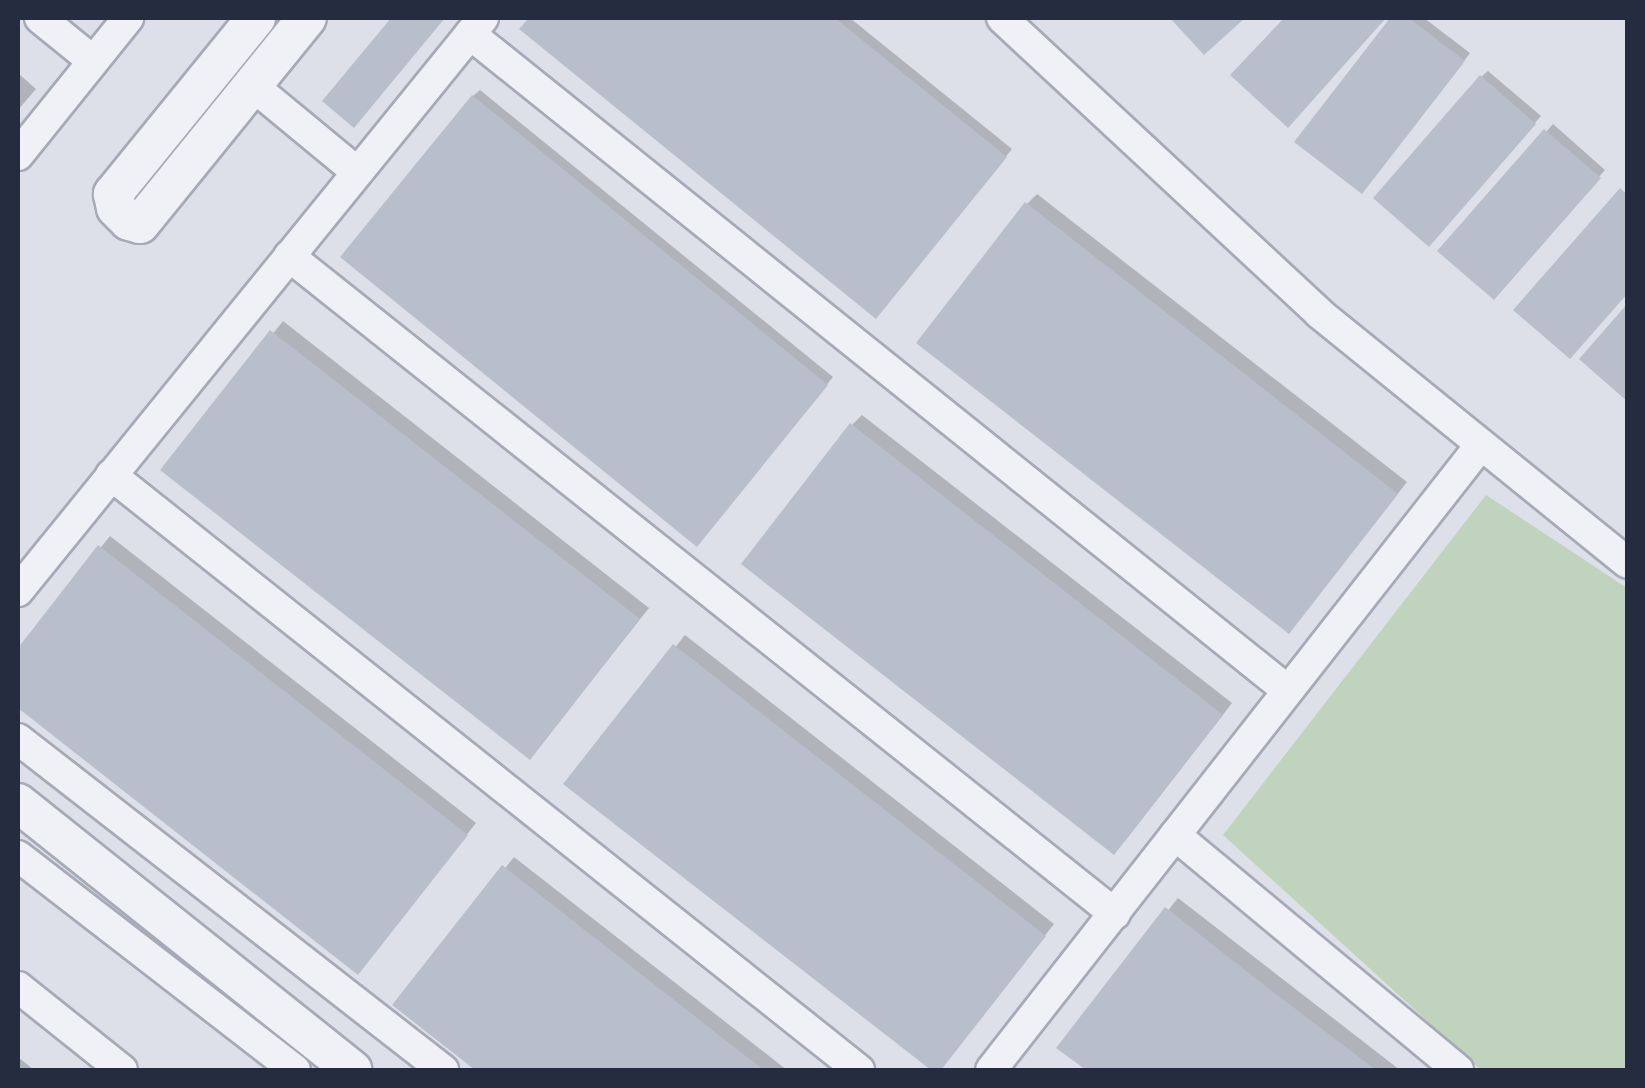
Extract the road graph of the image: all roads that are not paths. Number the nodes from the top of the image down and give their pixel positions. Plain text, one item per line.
1 (40, 18) edge
2 (128, 18) edge
3 (256, 18) edge
4 (307, 18) edge
5 (1002, 18) edge
6 (476, 26) edge
7 (93, 61) junction
8 (253, 86) junction
9 (18, 155) edge
10 (358, 172) junction
11 (289, 256) junction
12 (1480, 446) junction
13 (111, 476) junction
14 (1628, 564) edge
15 (18, 591) edge
16 (1287, 690) junction
17 (18, 739) edge
18 (18, 803) edge
19 (1176, 835) junction
20 (18, 856) edge
21 (1115, 914) junction
22 (18, 987) edge
23 (1006, 1066) edge
24 (122, 1070) edge
25 (295, 1070) edge
26 (353, 1070) edge
27 (443, 1070) edge
28 (859, 1070) edge
29 (1458, 1070) edge

1 - 7 street
2 - 7 street
3 - 8 street
4 - 8 street
5 - 12 street
6 - 10 street
6 - 16 street
7 - 9 street
8 - 10 street
10 - 11 street
11 - 13 street
11 - 21 street
12 - 14 street
12 - 16 street
13 - 15 street
13 - 28 street
16 - 19 street
17 - 27 street
18 - 26 street
19 - 21 street
19 - 29 street
20 - 25 street
21 - 23 street
22 - 24 street

